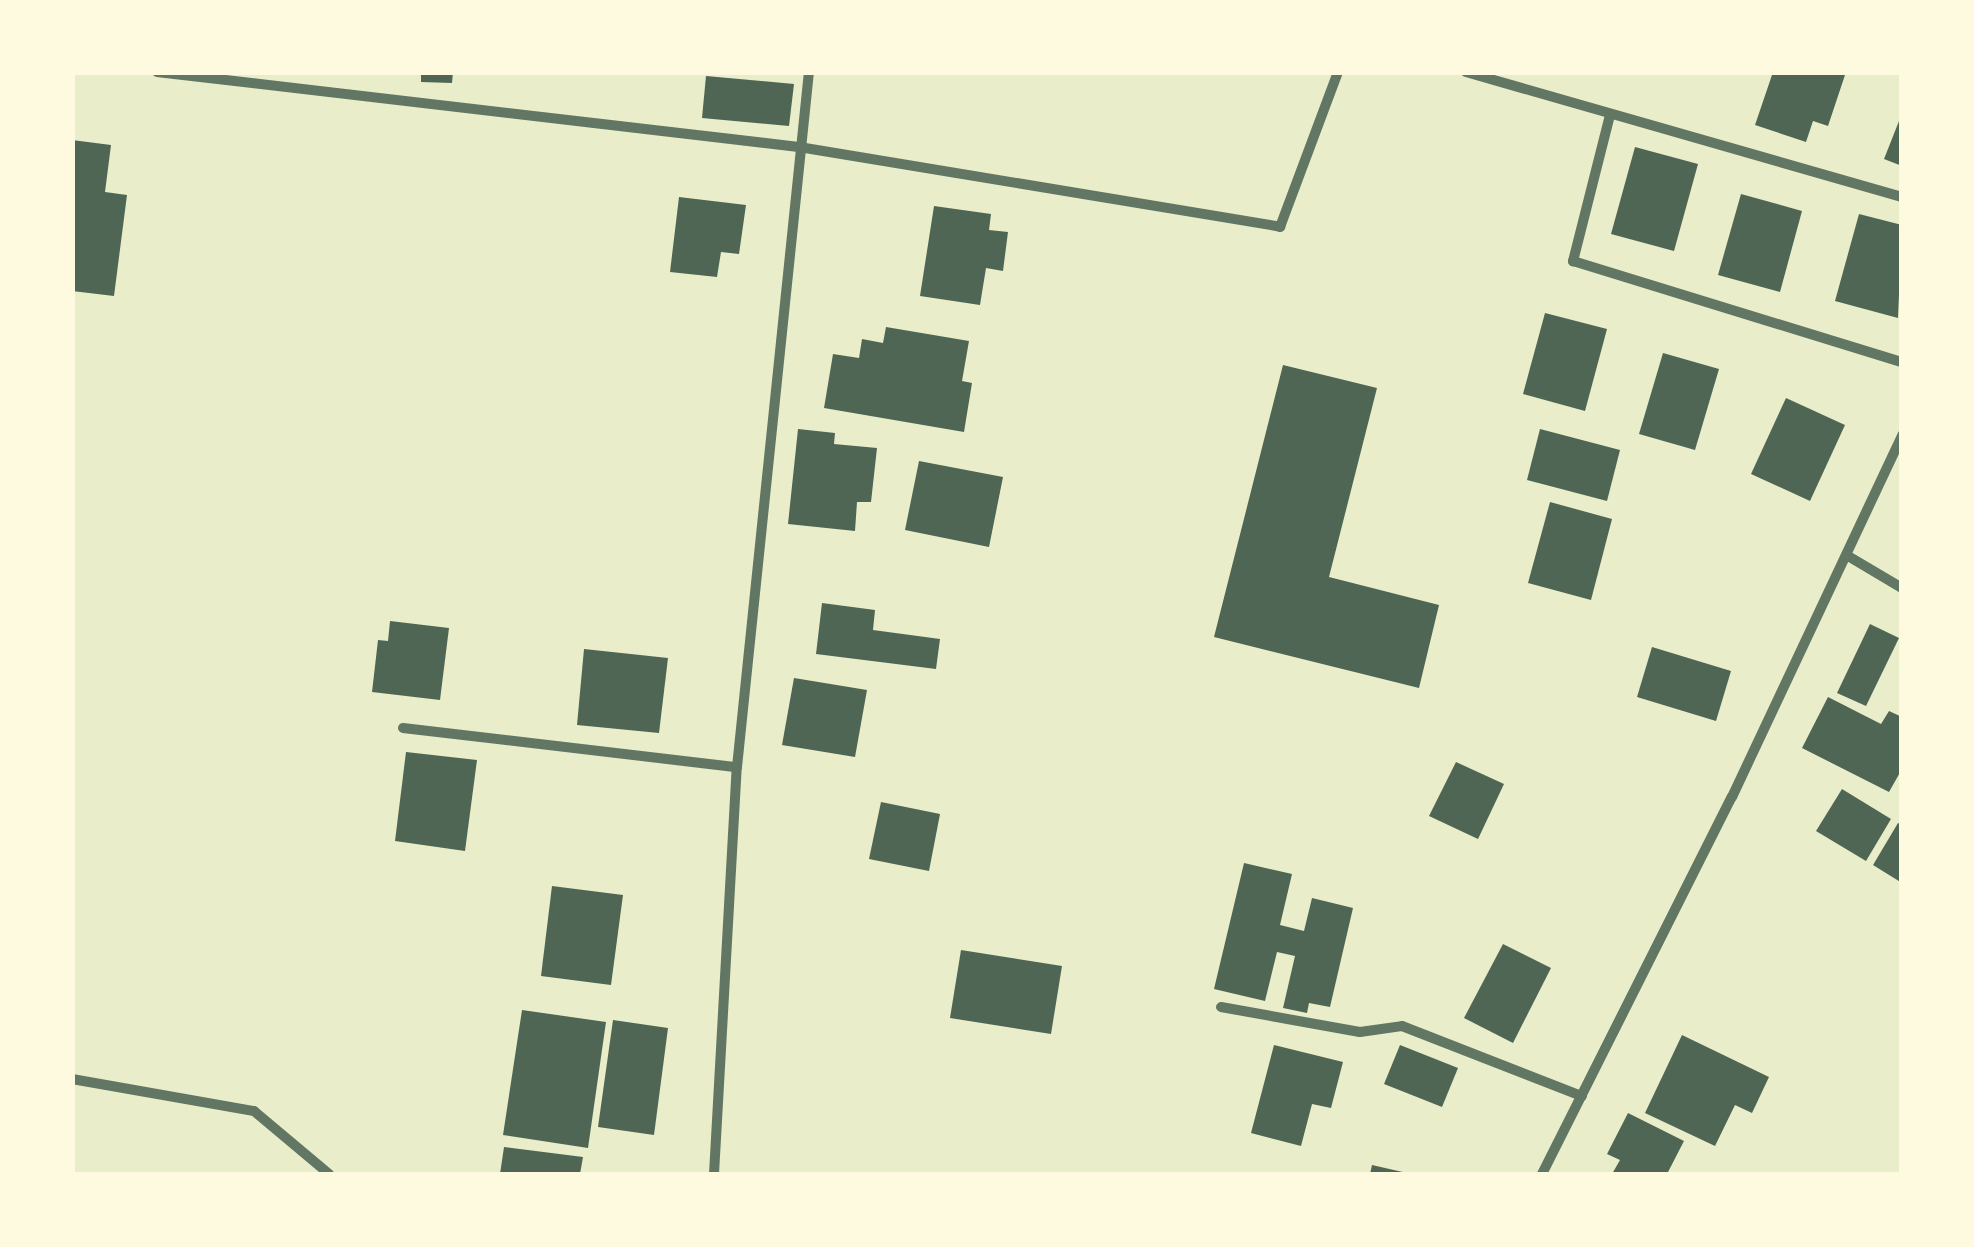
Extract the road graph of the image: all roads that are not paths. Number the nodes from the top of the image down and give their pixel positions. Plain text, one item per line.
1 (157, 72) edge
2 (809, 72) edge
3 (1338, 72) edge
4 (1466, 72) edge
5 (1610, 115) junction
6 (799, 147) junction
7 (1902, 197) edge
8 (1902, 362) edge
9 (1902, 436) edge
10 (1848, 556) junction
11 (1902, 588) edge
12 (403, 728) dead end
13 (737, 767) junction
14 (1221, 1007) dead end
15 (72, 1079) edge
16 (1582, 1096) junction
17 (329, 1174) edge
18 (714, 1174) edge
19 (1542, 1174) edge

1 - 6 street
2 - 6 street
3 - 6 street
4 - 5 street
5 - 7 street
5 - 8 street
6 - 13 street
9 - 10 street
10 - 11 street
10 - 16 street
12 - 13 street
13 - 18 street
14 - 16 street
15 - 17 street
16 - 19 street

